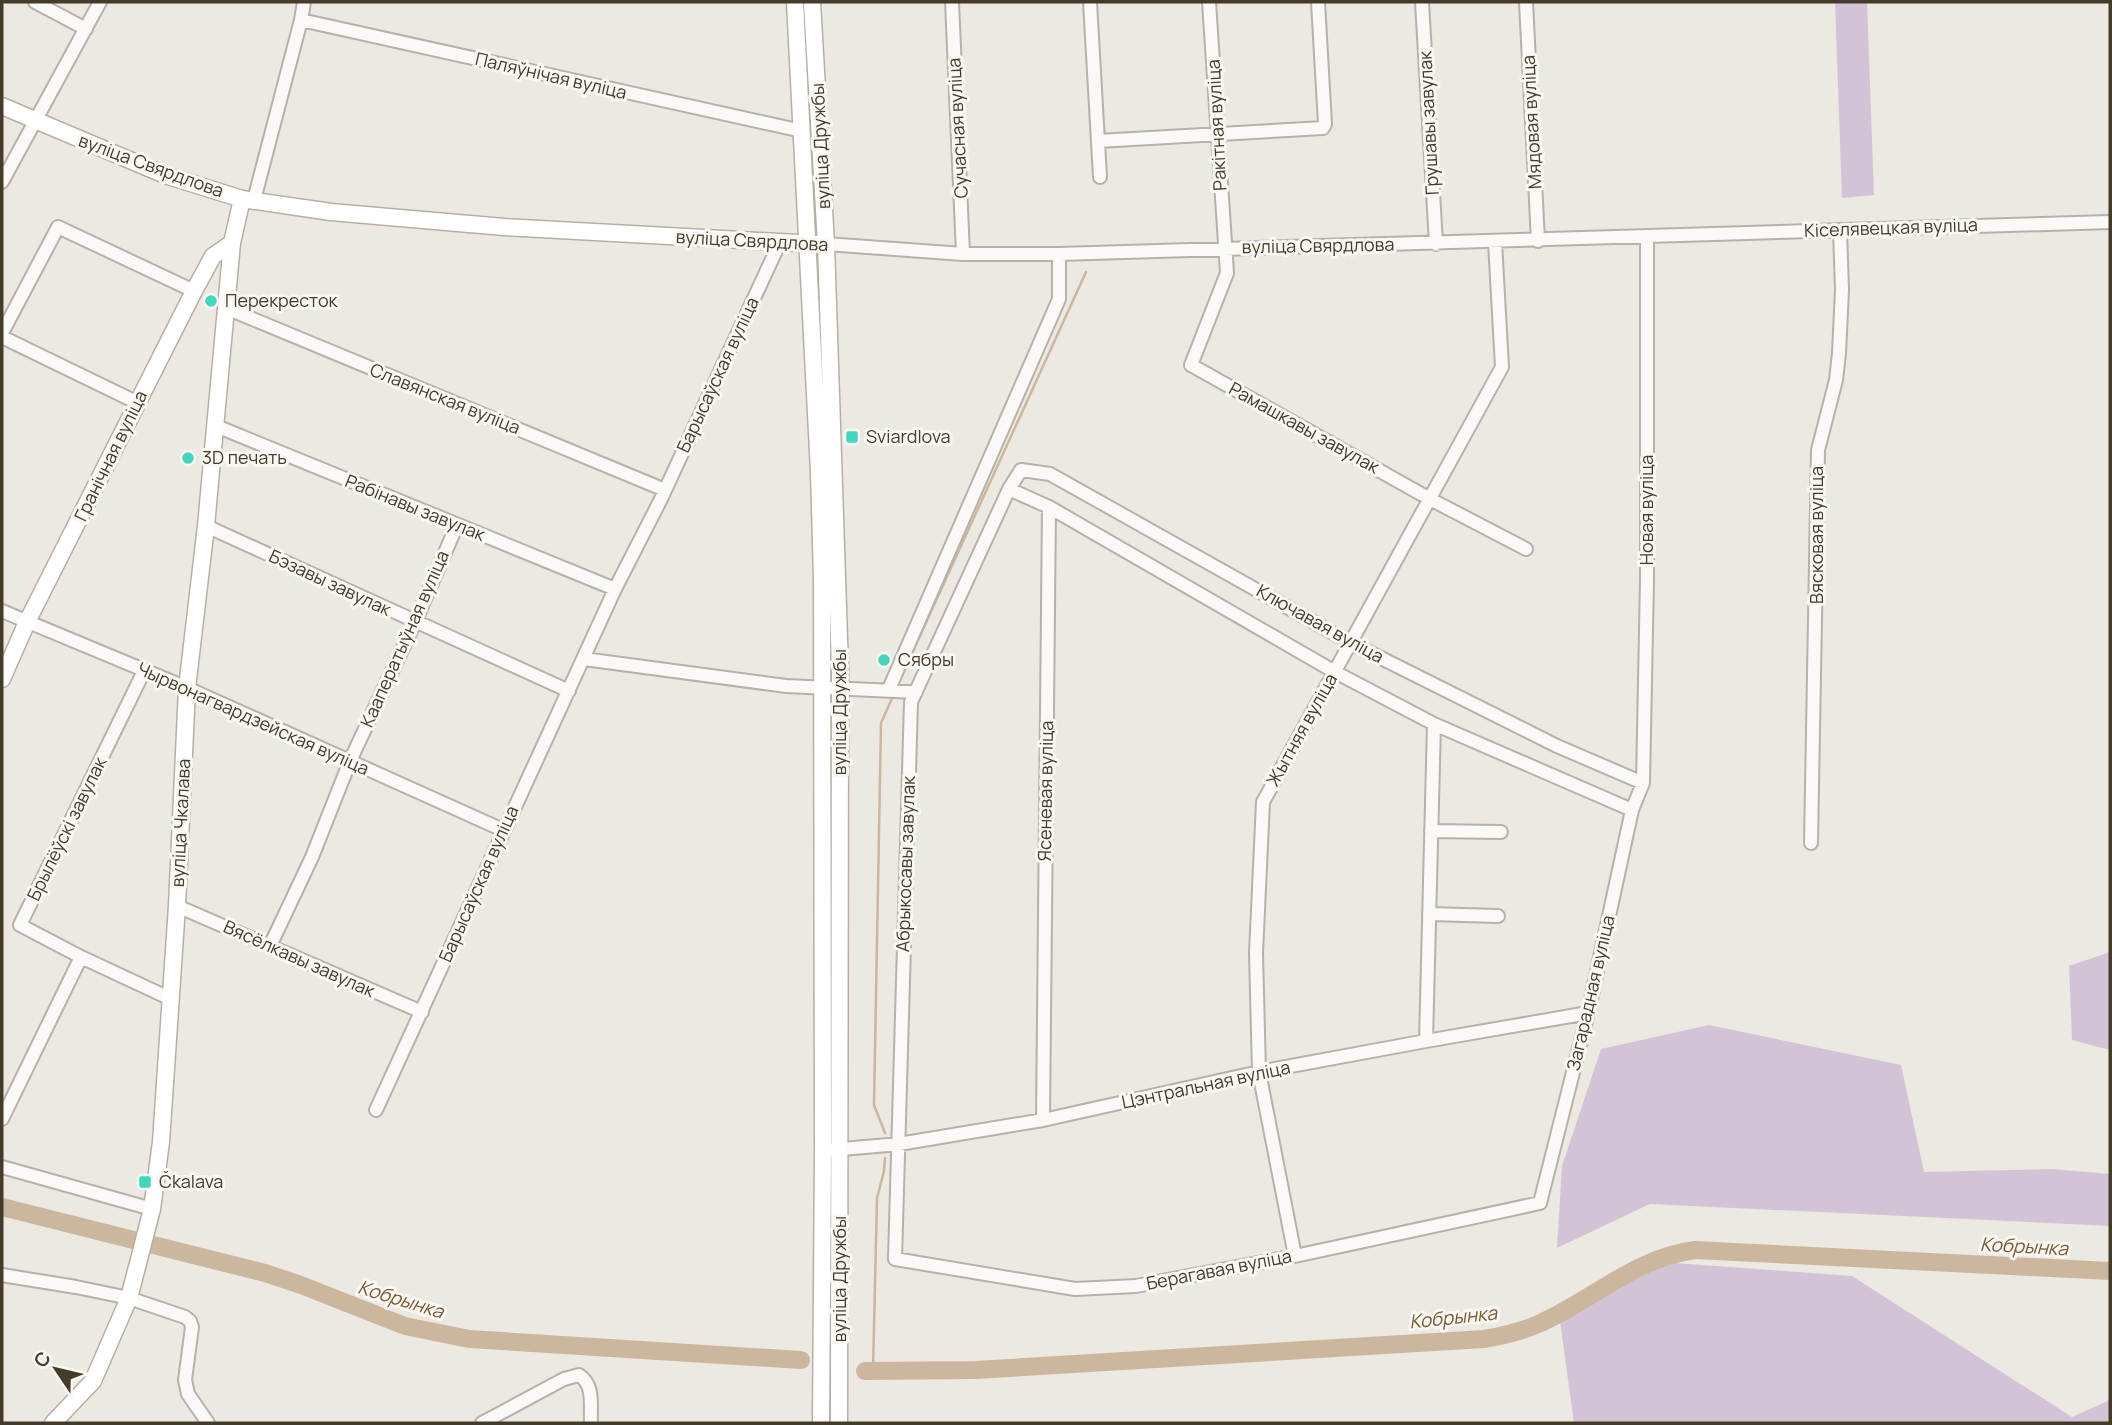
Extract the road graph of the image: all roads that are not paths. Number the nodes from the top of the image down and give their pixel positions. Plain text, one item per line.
1 (35, 2) edge
2 (100, 2) edge
3 (795, 2) edge
4 (812, 2) edge
5 (952, 2) edge
6 (1090, 2) edge
7 (1209, 2) edge
8 (1318, 2) edge
9 (1422, 2) edge
10 (1526, 2) edge
11 (301, 3) edge
12 (301, 20) junction
13 (86, 29) junction
14 (2, 106) edge
15 (34, 121) junction
16 (802, 131) junction
17 (1217, 134) junction
18 (1098, 141) junction
19 (1100, 177) dead end
20 (2, 183) edge
21 (248, 200) junction
22 (2110, 222) edge
23 (1840, 230) junction
24 (1647, 237) junction
25 (1538, 241) junction
26 (780, 242) junction
27 (1495, 242) junction
28 (232, 243) junction
29 (806, 243) junction
30 (826, 244) junction
31 (1436, 244) junction
32 (1224, 249) junction
33 (963, 254) junction
34 (1059, 254) junction
35 (194, 291) junction
36 (226, 308) junction
37 (2, 335) edge
38 (829, 348) junction
39 (138, 402) junction
40 (216, 426) junction
41 (665, 489) junction
42 (1009, 489) junction
43 (1430, 499) junction
44 (1049, 507) junction
45 (457, 525) junction
46 (206, 526) junction
47 (1526, 549) dead end
48 (615, 589) junction
49 (2, 611) edge
50 (27, 622) junction
51 (415, 622) junction
52 (1351, 643) junction
53 (584, 659) junction
54 (144, 671) junction
55 (1335, 672) junction
56 (2, 679) edge
57 (187, 688) junction
58 (831, 688) junction
59 (889, 689) junction
60 (569, 691) junction
61 (916, 692) junction
62 (1434, 724) junction
63 (350, 761) junction
64 (1643, 783) junction
65 (1632, 810) junction
66 (503, 830) junction
67 (1431, 831) junction
68 (1501, 832) dead end
69 (1811, 843) dead end
70 (177, 906) junction
71 (1429, 914) junction
72 (1498, 916) dead end
73 (270, 946) junction
74 (81, 957) junction
75 (171, 999) junction
76 (422, 1012) junction
77 (1588, 1013) junction
78 (1426, 1041) junction
79 (823, 1049) junction
80 (1259, 1072) junction
81 (376, 1110) dead end
82 (2, 1119) edge
83 (1043, 1120) junction
84 (899, 1144) junction
85 (823, 1150) junction
86 (841, 1150) junction
87 (2, 1167) edge
88 (1541, 1203) joint
89 (152, 1209) junction
90 (1295, 1256) junction
91 (895, 1259) joint
92 (2, 1275) edge
93 (129, 1298) junction
94 (822, 1360) junction
95 (53, 1423) edge
96 (208, 1423) edge
97 (482, 1423) edge
98 (591, 1423) edge
99 (821, 1423) edge
100 (827, 1423) edge
101 (839, 1423) edge

1 - 13 street
2 - 13 street
3 - 16 main road, вуліца Дружбы
4 - 30 main road, вуліца Дружбы
5 - 33 street, Сучасная вуліца
6 - 18 street
7 - 17 street, Ракітная вуліца
8 - 17 street
9 - 31 street, Грушавы завулак
10 - 25 street, Мядовая вуліца
11 - 12 street
12 - 16 street, Паляўнічая вуліца
12 - 21 street
13 - 15 street
14 - 15 main road, вуліца Свярдлова
15 - 20 street
15 - 21 main road, вуліца Свярдлова
16 - 29 main road, вуліца Дружбы
16 - 30 main road
17 - 18 street
17 - 32 street, Ракітная вуліца
18 - 19 street
21 - 26 main road, вуліца Свярдлова
21 - 28 main road, вуліца Чкалава
22 - 23 street, Кіселявецкая вуліца
23 - 24 street, Кіселявецкая вуліца
23 - 69 street, Вясковая вуліца
24 - 25 street, вуліца Свярдлова
24 - 64 street, Новая вуліца
25 - 27 street, вуліца Свярдлова
26 - 29 main road, вуліца Свярдлова
26 - 41 street, Барысаўская вуліца
27 - 31 street, вуліца Свярдлова
27 - 43 street, Жытняя вуліца
28 - 35 main road, Гранічная вуліца
28 - 36 main road, вуліца Чкалава
29 - 30 main road, вуліца Свярдлова
29 - 38 main road
29 - 58 main road, вуліца Дружбы
30 - 33 street, вуліца Свярдлова
30 - 38 main road, вуліца Дружбы
31 - 32 street, вуліца Свярдлова
32 - 34 street, вуліца Свярдлова
32 - 43 street, Рамашкавы завулак
33 - 34 street, вуліца Свярдлова
34 - 59 street
35 - 37 street
35 - 39 main road, Гранічная вуліца
36 - 40 main road, вуліца Чкалава
36 - 41 street, Славянская вуліца
37 - 39 street
38 - 58 main road, вуліца Дружбы
39 - 50 main road, Гранічная вуліца
40 - 45 street, Рабінавы завулак
40 - 46 main road, вуліца Чкалава
41 - 48 street, Барысаўская вуліца
42 - 44 street
42 - 52 street, Ключавая вуліца
42 - 61 street, Абрыкосавы завулак
43 - 47 street, Рамашкавы завулак
43 - 52 street, Жытняя вуліца
44 - 55 street, Ключавая вуліца
44 - 83 street, Ясеневая вуліца
45 - 48 street, Рабінавы завулак
45 - 51 street, Кааператыўная вуліца
46 - 51 street, Бэзавы завулак
46 - 57 main road, вуліца Чкалава
48 - 53 street, Барысаўская вуліца
49 - 50 street, Чырвонагвардзейская вуліца
50 - 54 street, Чырвонагвардзейская вуліца
50 - 56 main road, Гранічная вуліца
51 - 60 street, Бэзавы завулак
51 - 63 street, Кааператыўная вуліца
52 - 55 street, Жытняя вуліца
52 - 64 street, Ключавая вуліца
53 - 58 street
53 - 60 street, Барысаўская вуліца
54 - 57 street, Чырвонагвардзейская вуліца
54 - 74 street, Брылёўскі завулак
55 - 62 street, Ключавая вуліца
55 - 80 street, Жытняя вуліца
57 - 63 street, Чырвонагвардзейская вуліца
57 - 70 main road, вуліца Чкалава
58 - 59 street
58 - 79 main road, вуліца Дружбы
58 - 86 main road, вуліца Дружбы
59 - 61 street
60 - 66 street, Барысаўская вуліца
61 - 84 street, Абрыкосавы завулак
62 - 65 street, Ключавая вуліца
62 - 67 street
63 - 66 street, Чырвонагвардзейская вуліца
63 - 73 street, Кааператыўная вуліца
64 - 65 street, Загарадная вуліца
65 - 77 street, Загарадная вуліца
66 - 76 street, Барысаўская вуліца
67 - 68 street
67 - 71 street
70 - 73 street, Вясёлкавы завулак
70 - 75 main road, вуліца Чкалава
71 - 72 street
71 - 78 street
73 - 76 street, Вясёлкавы завулак
74 - 75 street, Брылёўскі завулак
74 - 82 street
75 - 89 main road, вуліца Чкалава
76 - 81 street, Барысаўская вуліца
77 - 78 street, Цэнтральная вуліца
77 - 88 street, Загарадная вуліца
78 - 80 street, Цэнтральная вуліца
79 - 85 main road, вуліца Дружбы
79 - 86 main road
80 - 83 street, Цэнтральная вуліца
80 - 90 street, Жытняя вуліца
83 - 84 street, Цэнтральная вуліца
84 - 86 street, Цэнтральная вуліца
84 - 91 street, Абрыкосавы завулак
85 - 86 street, Цэнтральная вуліца
85 - 94 main road, вуліца Дружбы
86 - 101 main road, вуліца Дружбы
87 - 89 street
88 - 90 street, Берагавая вуліца
89 - 93 main road, вуліца Чкалава
90 - 91 street, Берагавая вуліца
92 - 93 street
93 - 95 main road, вуліца Чкалава
93 - 96 street
94 - 99 main road, вуліца Дружбы
94 - 100 main road
97 - 98 street

